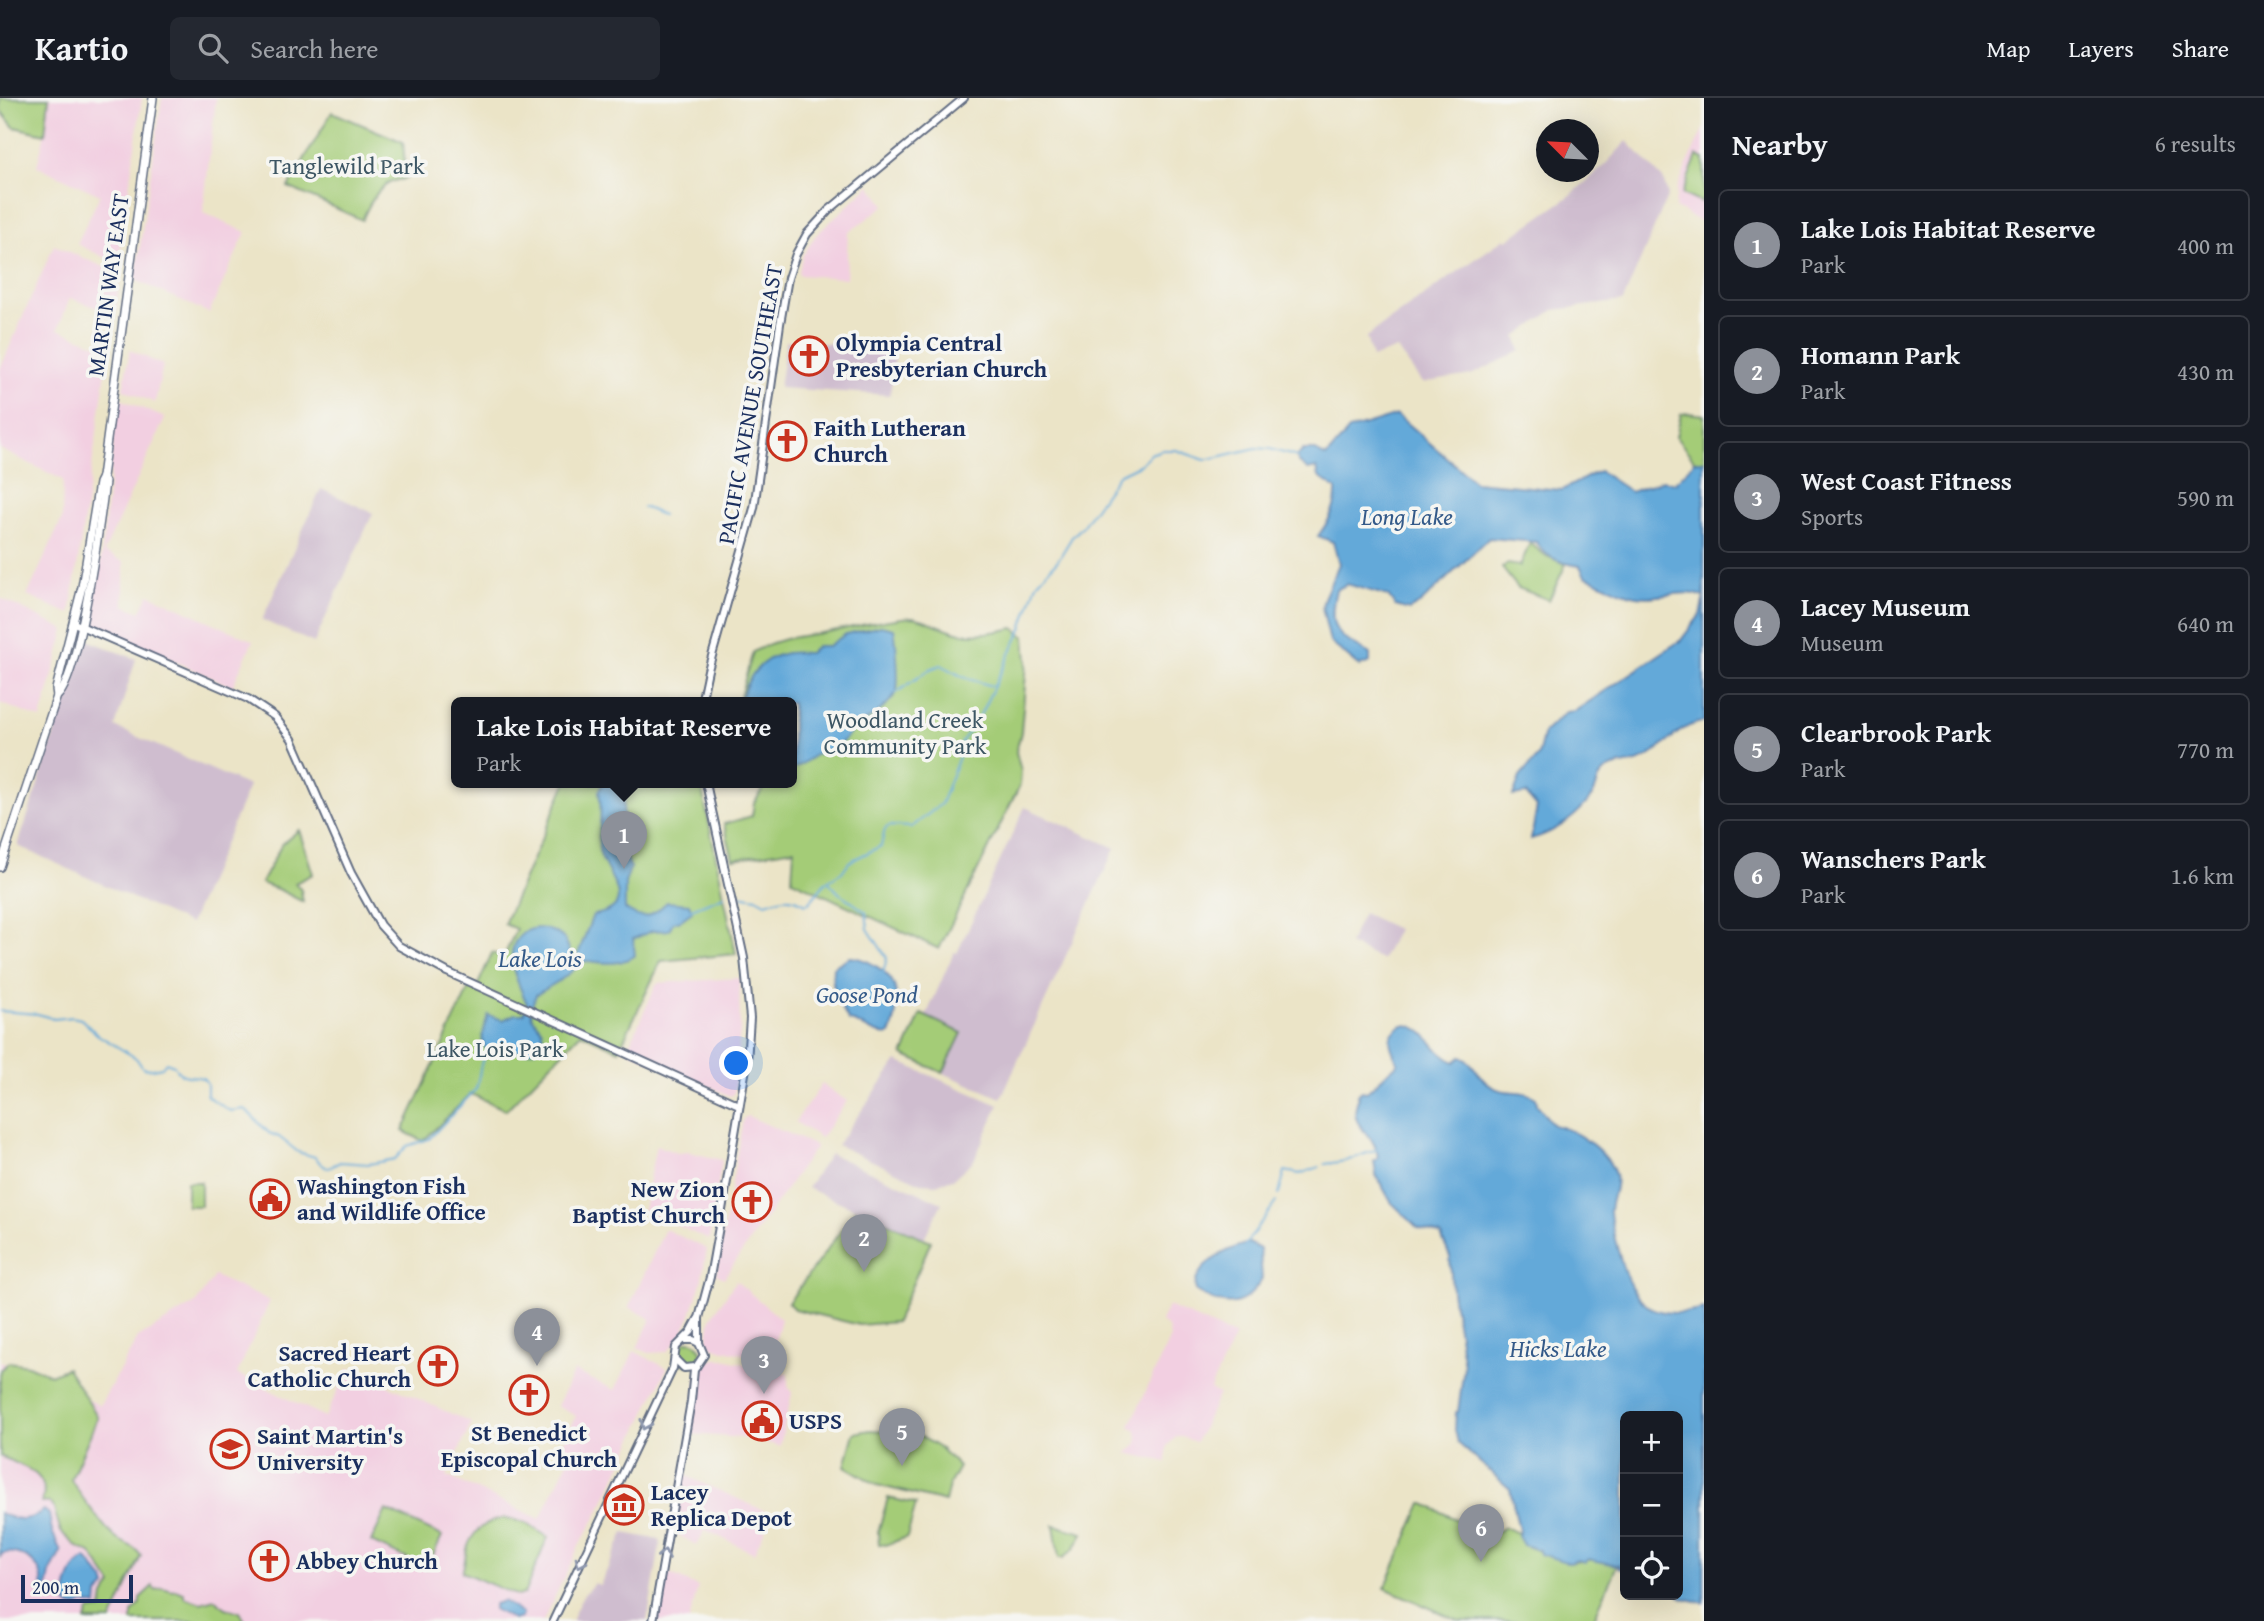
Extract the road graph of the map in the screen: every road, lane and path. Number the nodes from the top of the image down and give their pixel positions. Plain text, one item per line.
1 (153, 98) edge
2 (964, 98) edge
3 (77, 624) junction
4 (702, 697) edge
5 (707, 788) edge
6 (0, 867) edge
7 (739, 1105) junction
8 (699, 1318) junction
9 (684, 1340) junction
10 (699, 1343) junction
11 (675, 1359) junction
12 (696, 1367) junction
13 (553, 1621) edge
14 (653, 1621) edge

1 - 3 main road, MARTIN WAY EAST
2 - 4 main road, PACIFIC AVENUE SOUTHEAST
3 - 6 main road, MARTIN WAY EAST
3 - 7 main road
5 - 7 main road
7 - 8 main road
8 - 9 main road
8 - 10 main road
9 - 10 main road
9 - 11 main road
10 - 12 main road
11 - 12 main road
11 -> 13 main road
14 -> 12 main road

